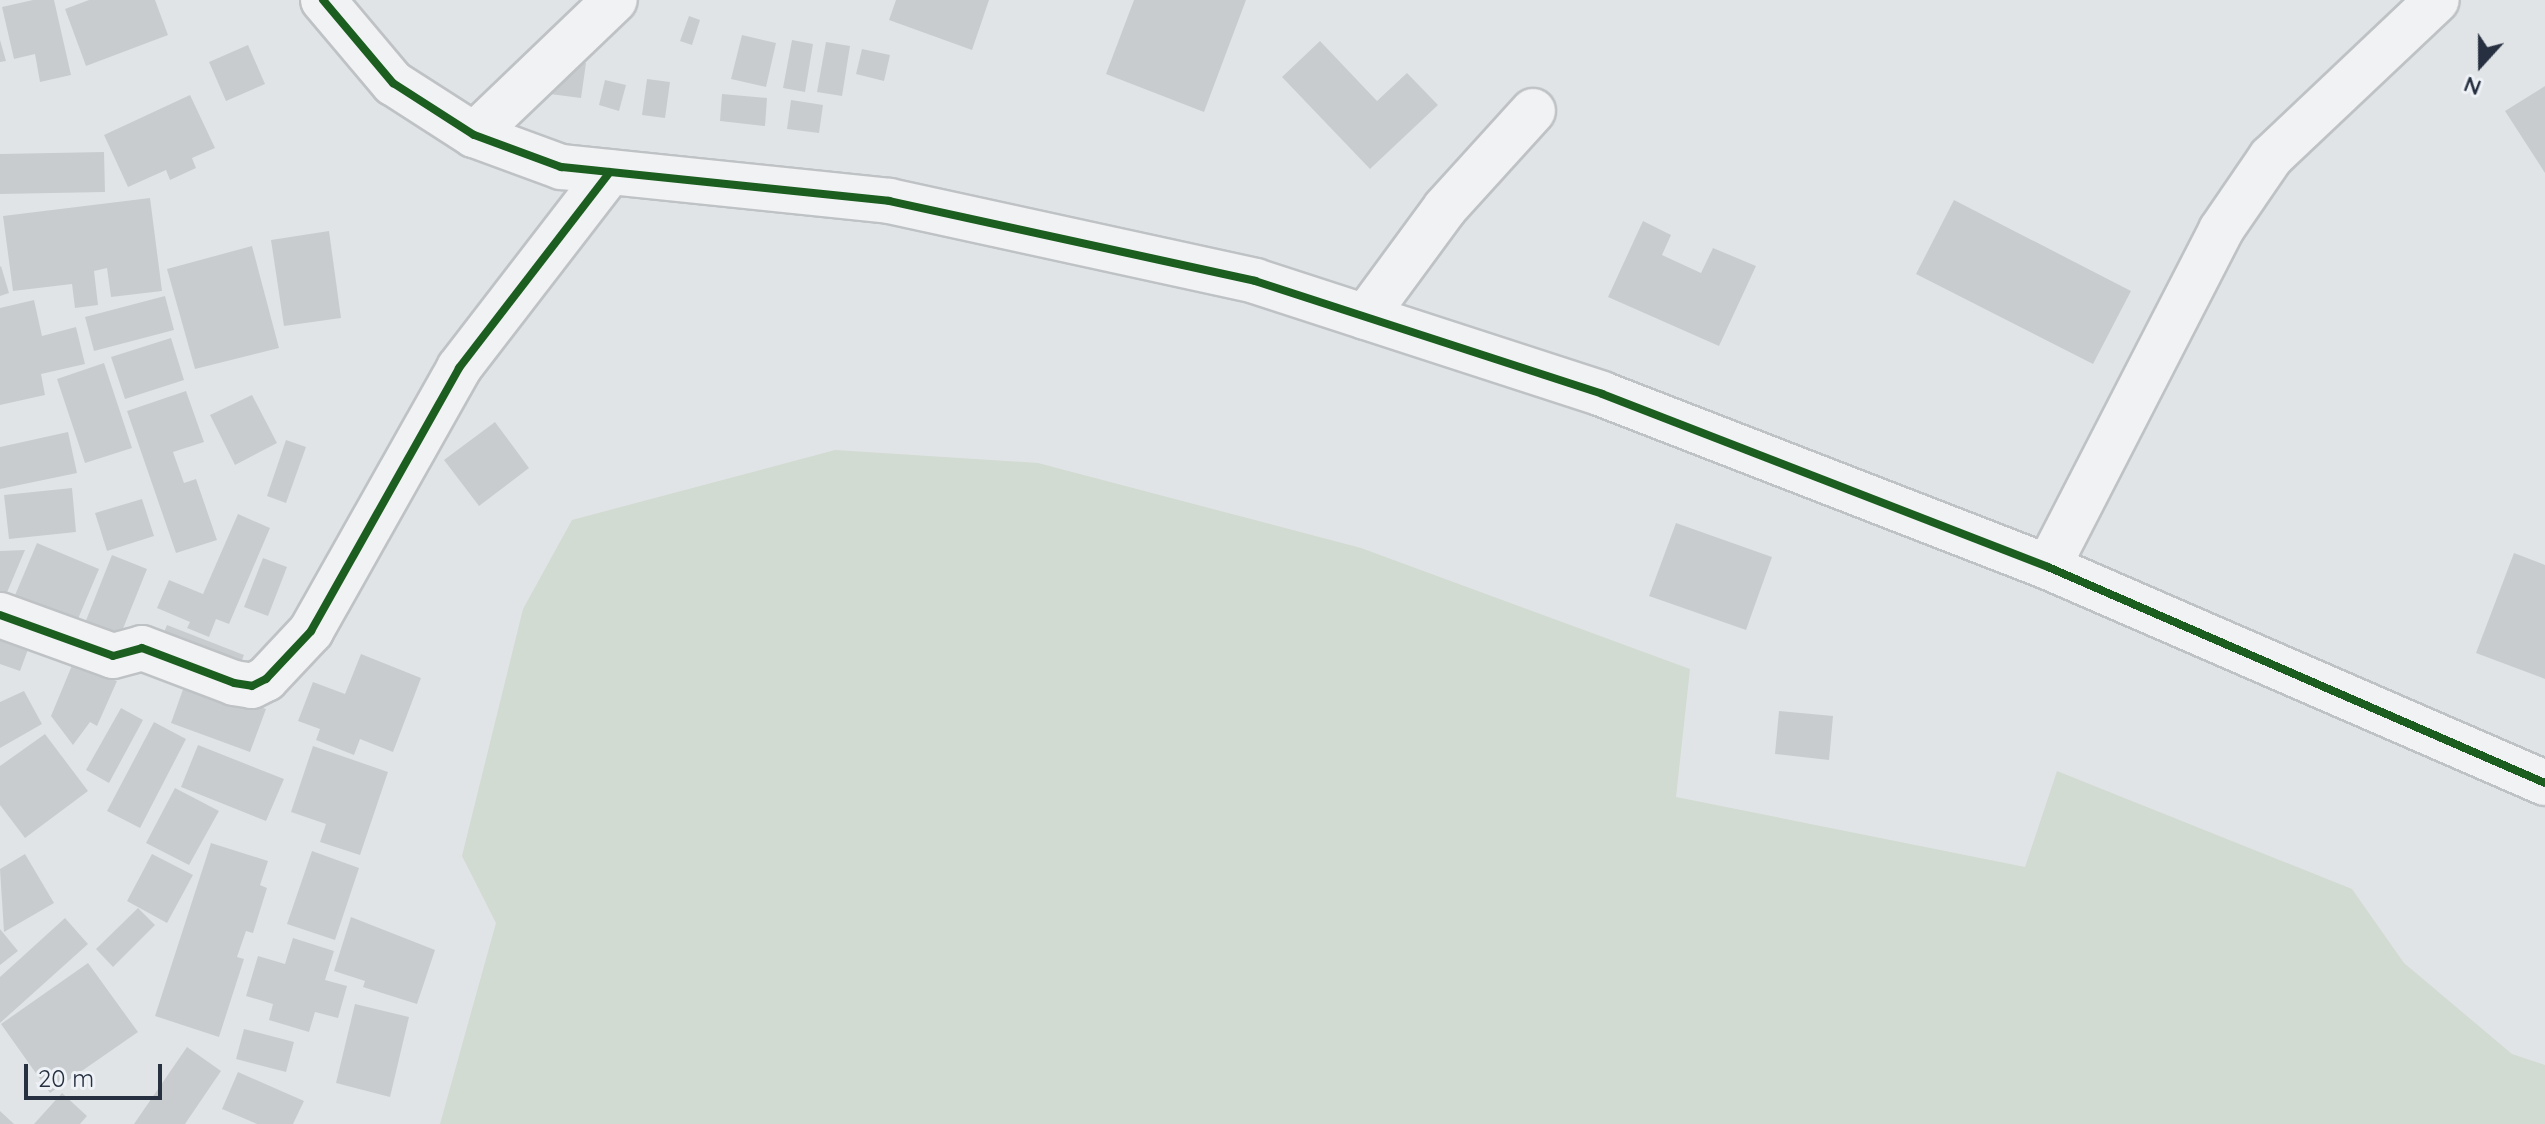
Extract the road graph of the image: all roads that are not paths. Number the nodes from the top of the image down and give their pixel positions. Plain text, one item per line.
1 (323, 0) edge
2 (615, 0) edge
3 (2437, 0) edge
4 (1533, 111) dead end
5 (474, 135) junction
6 (610, 172) junction
7 (1365, 317) junction
8 (2048, 567) junction
9 (0, 615) edge
10 (2545, 783) edge

1 - 5 street
2 - 5 street
3 - 8 street
4 - 7 street
5 - 6 street
6 - 7 street
6 - 9 street
7 - 8 street
8 - 10 street

